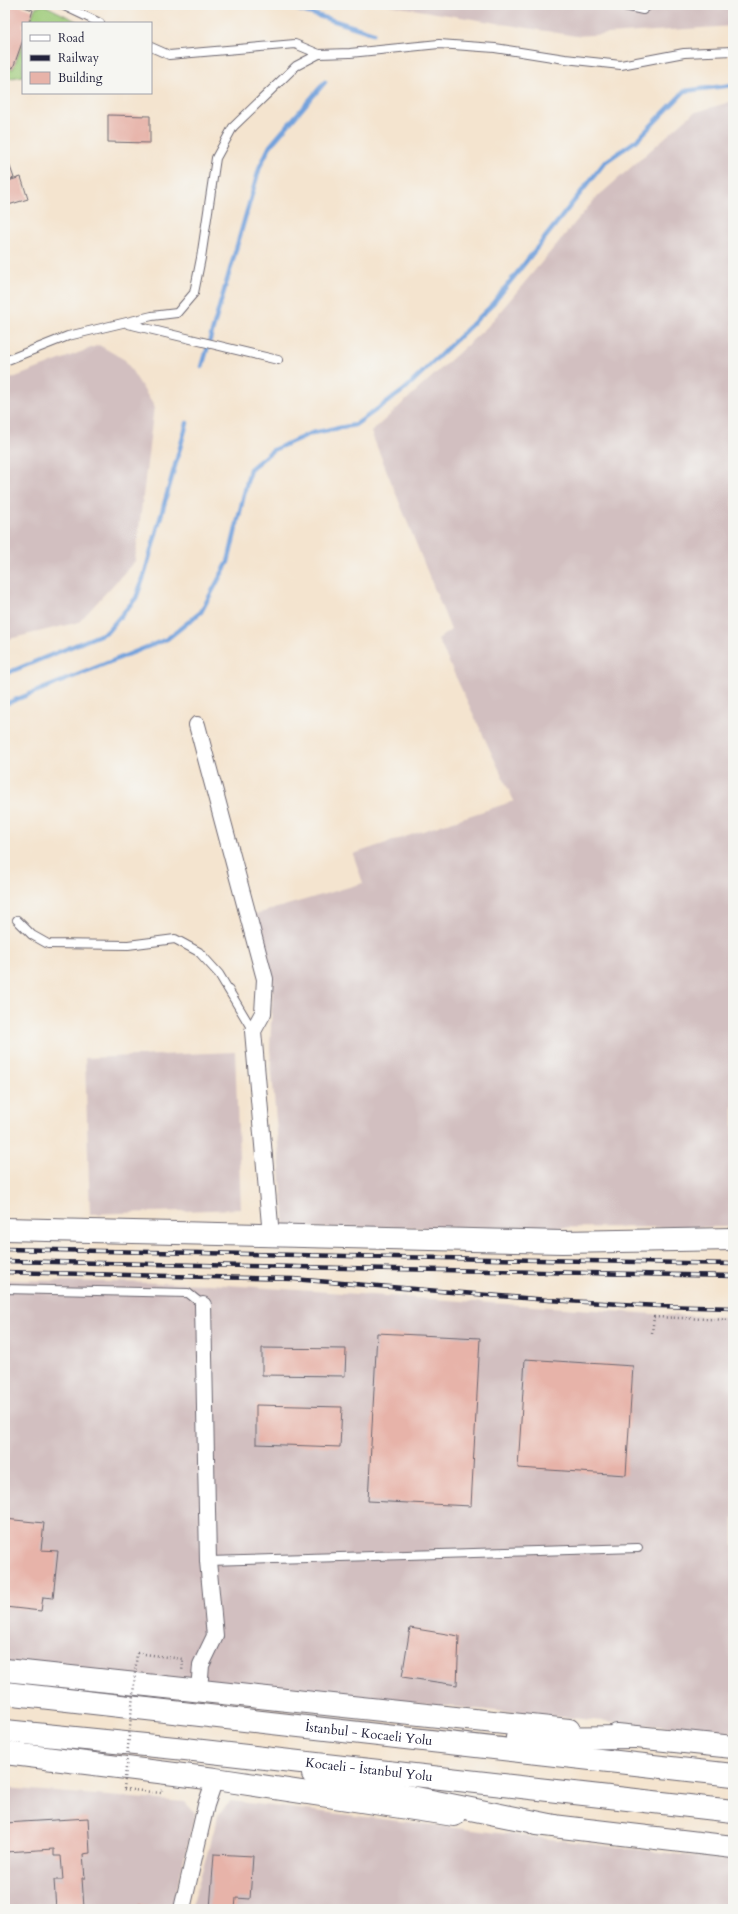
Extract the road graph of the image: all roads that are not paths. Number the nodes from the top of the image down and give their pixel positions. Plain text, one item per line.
1 (62, 5) edge
2 (620, 5) edge
3 (649, 5) edge
4 (98, 22) edge
5 (152, 47) edge
6 (733, 51) edge
7 (319, 54) junction
8 (126, 323) junction
9 (278, 360) dead end
10 (5, 361) edge
11 (197, 724) dead end
12 (17, 920) dead end
13 (253, 1031) junction
14 (5, 1229) edge
15 (271, 1236) junction
16 (733, 1239) edge
17 (5, 1289) edge
18 (203, 1305) joint
19 (638, 1548) dead end
20 (208, 1561) junction
21 (5, 1670) edge
22 (199, 1691) junction
23 (5, 1693) edge
24 (5, 1732) edge
25 (636, 1737) junction
26 (423, 1739) junction
27 (733, 1747) edge
28 (5, 1753) edge
29 (246, 1756) junction
30 (733, 1775) edge
31 (215, 1779) junction
32 (733, 1812) edge
33 (555, 1826) junction
34 (733, 1847) edge
35 (182, 1909) edge

1 - 4 lane
2 - 3 lane
5 - 7 lane
6 - 7 lane
7 - 8 lane
8 - 9 lane
8 - 10 lane
11 - 13 street
12 - 13 lane
13 - 15 street
14 - 15 main road
15 - 16 main road
17 - 18 lane
18 - 20 street
19 - 20 lane
20 - 22 street
21 - 22 main road
22 - 25 main road
23 - 26 main road, İstanbul - Kocaeli Yolu
24 - 29 main road, Kocaeli - İstanbul Yolu
25 - 26 main road
25 - 27 main road
26 - 30 main road, İstanbul - Kocaeli Yolu
28 - 31 main road
29 - 32 main road, Kocaeli - İstanbul Yolu
29 - 33 main road
31 - 33 main road
31 - 35 street
33 - 34 main road

